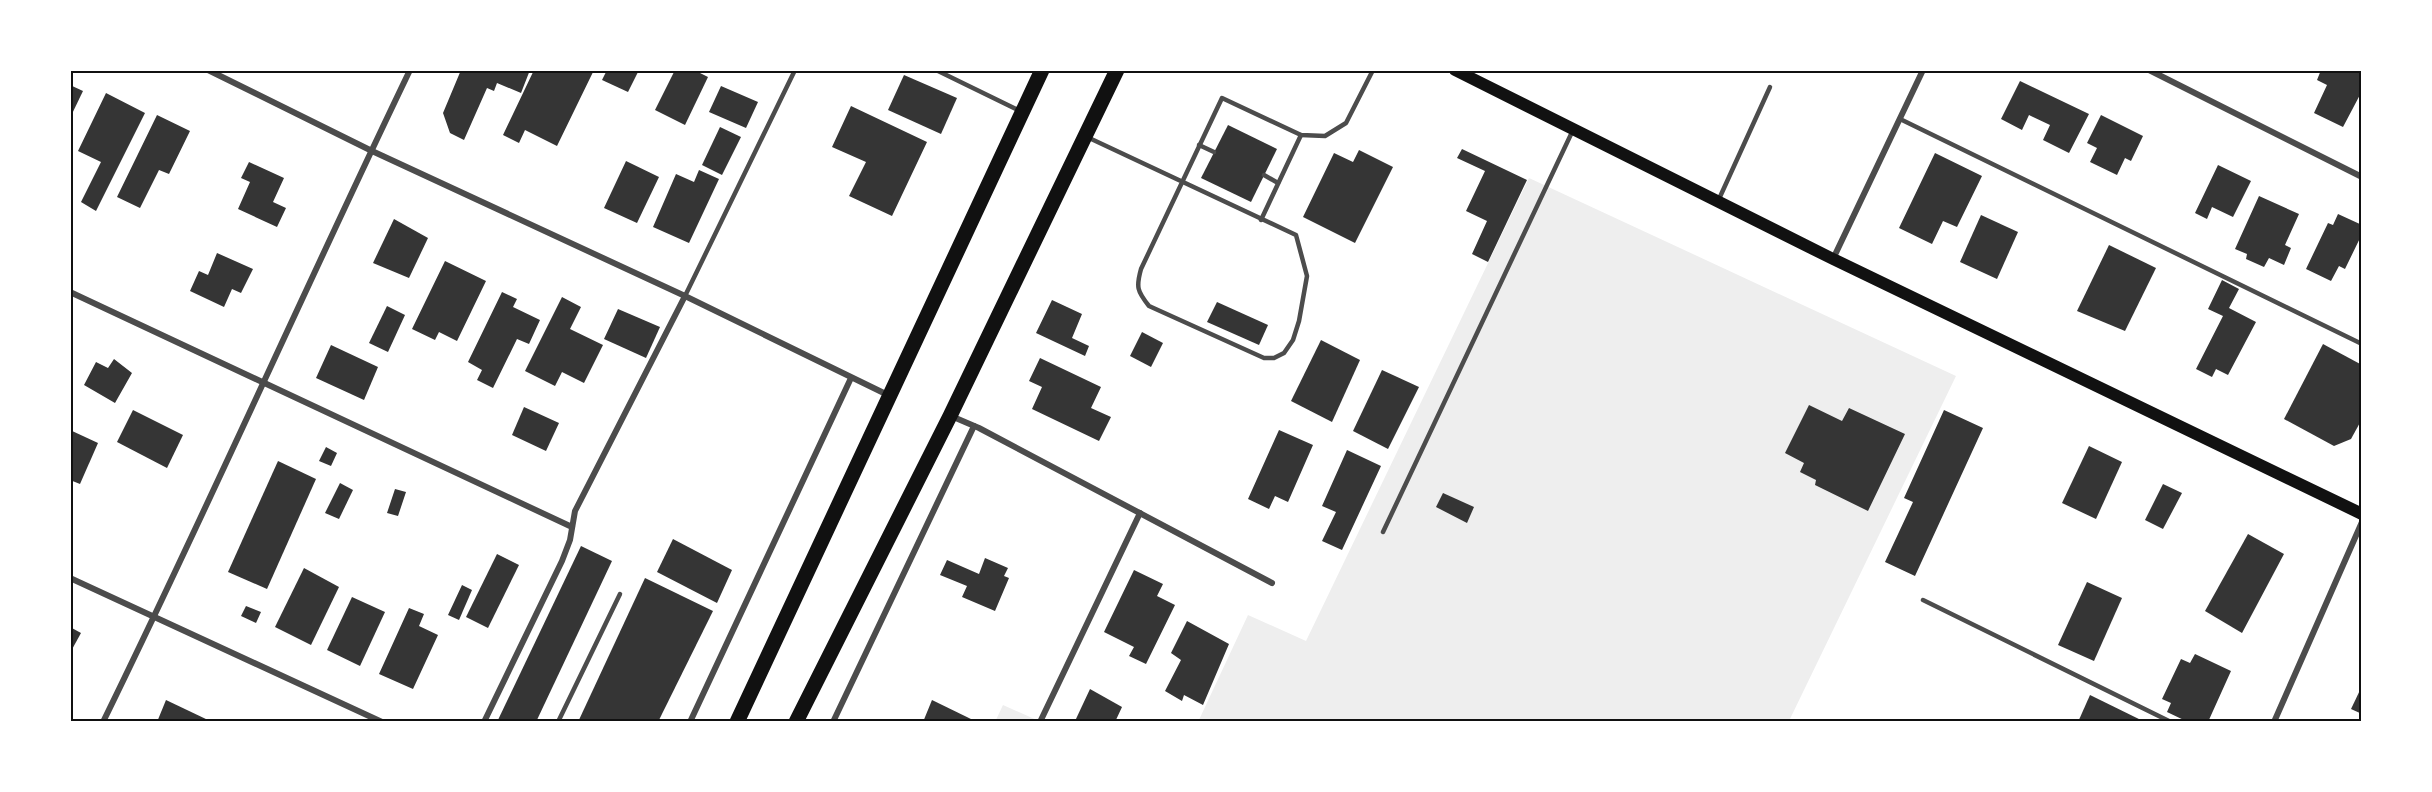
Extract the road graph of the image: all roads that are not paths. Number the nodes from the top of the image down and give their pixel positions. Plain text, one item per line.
1 (208, 70) edge
2 (410, 70) edge
3 (795, 70) edge
4 (936, 70) edge
5 (1042, 70) edge
6 (1117, 70) edge
7 (1373, 70) edge
8 (1455, 70) edge
9 (1923, 70) edge
10 (2149, 70) edge
11 (1770, 87) dead end
12 (1023, 112) junction
13 (1900, 119) junction
14 (1573, 130) junction
15 (1084, 135) junction
16 (1301, 135) junction
17 (1199, 145) junction
18 (372, 151) junction
19 (1214, 152) dead end
20 (1264, 176) dead end
21 (2361, 177) edge
22 (1182, 183) junction
23 (1278, 183) junction
24 (1718, 201) junction
25 (1261, 220) junction
26 (1833, 259) junction
27 (70, 292) edge
28 (685, 296) junction
29 (2361, 344) edge
30 (851, 378) junction
31 (262, 383) junction
32 (890, 396) junction
33 (950, 416) junction
34 (974, 426) junction
35 (1140, 513) junction
36 (2361, 513) edge
37 (2361, 522) edge
38 (572, 527) junction
39 (1383, 531) dead end
40 (70, 578) edge
41 (1272, 583) dead end
42 (620, 594) dead end
43 (1923, 600) dead end
44 (155, 617) junction
45 (104, 722) edge
46 (382, 722) edge
47 (484, 722) edge
48 (558, 722) edge
49 (690, 722) edge
50 (737, 722) edge
51 (796, 722) edge
52 (833, 722) edge
53 (1040, 722) edge
54 (2170, 722) edge
55 (2274, 722) edge

1 - 18 street
2 - 18 street
3 - 28 lane
4 - 12 lane
5 - 12 main road
6 - 15 main road
7 - 16 lane
8 - 14 main road
9 - 13 street
10 - 21 street
11 - 24 lane
12 - 32 main road
13 - 26 street
13 - 29 lane
14 - 24 main road
14 - 39 lane
15 - 22 lane
15 - 33 main road
16 - 17 lane
16 - 23 lane
17 - 19 lane
17 - 22 lane
18 - 28 street
18 - 31 street
20 - 23 lane
22 - 25 lane
22 - 25 lane
23 - 25 lane
24 - 26 main road
26 - 36 main road
27 - 31 street
28 - 30 street
28 - 38 street
30 - 32 street
30 - 49 street
31 - 38 street
31 - 44 street
32 - 50 main road
33 - 34 street
33 - 51 main road
34 - 35 street
34 - 52 street
35 - 41 street
35 - 53 street
37 - 55 street
38 - 47 street
40 - 44 street
42 - 48 lane
43 - 54 lane
44 - 45 street
44 - 46 street

